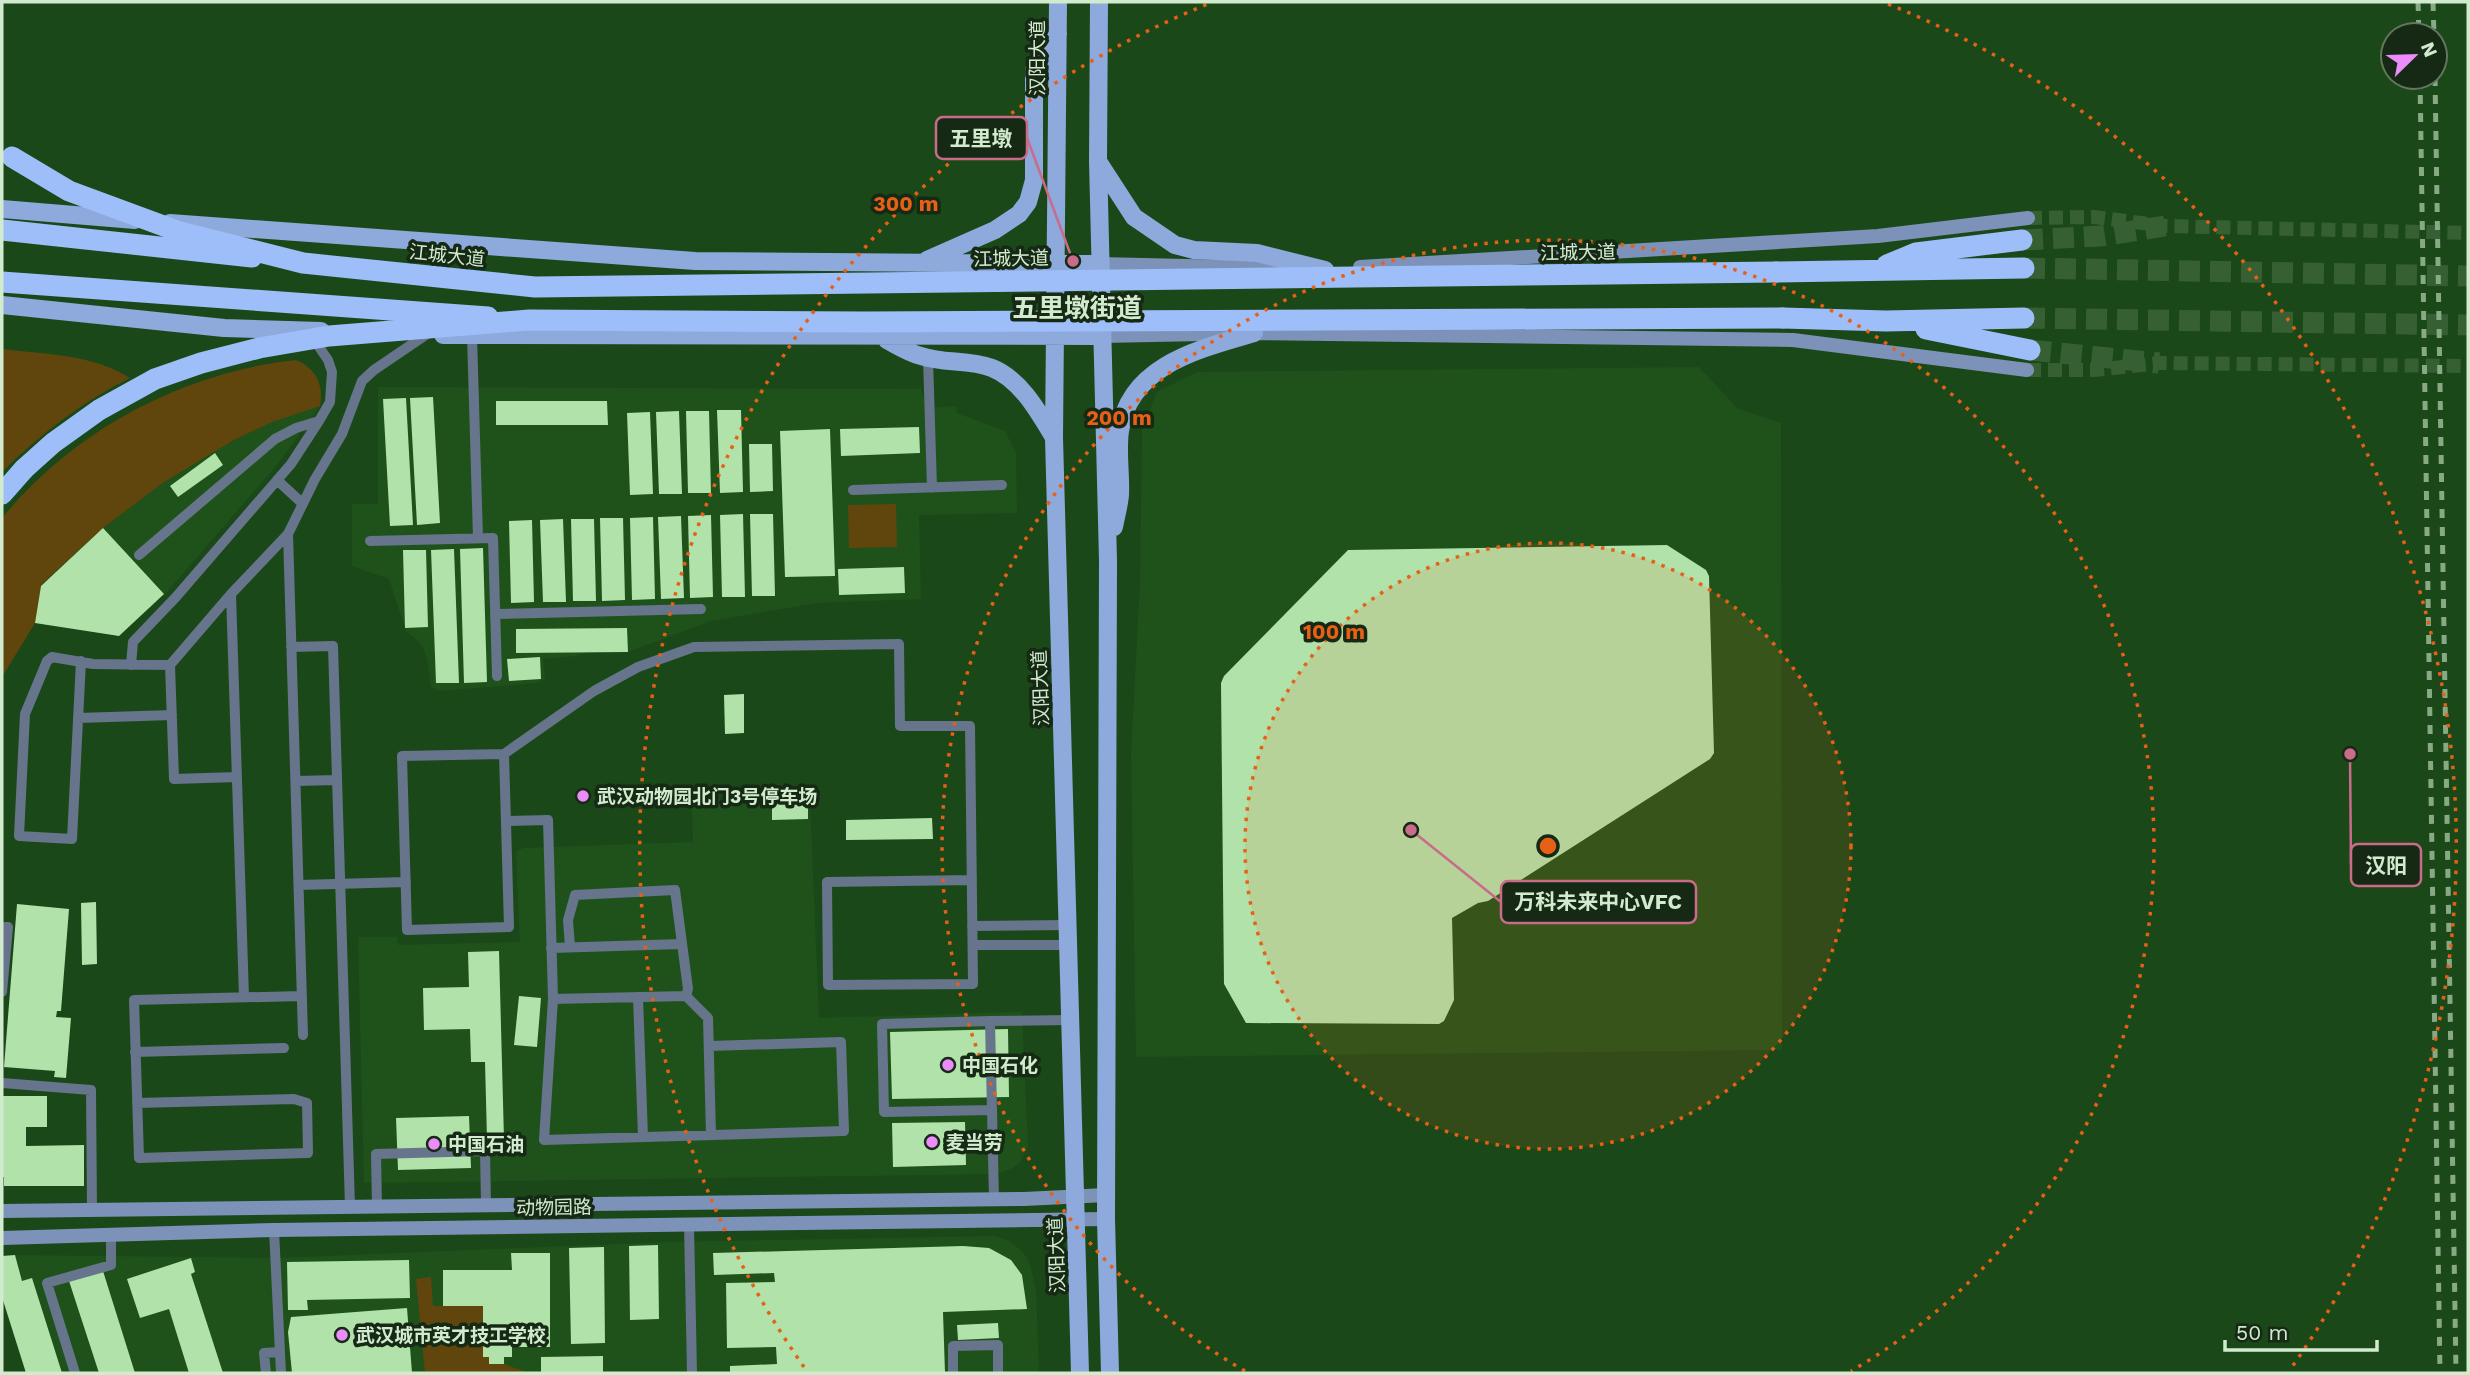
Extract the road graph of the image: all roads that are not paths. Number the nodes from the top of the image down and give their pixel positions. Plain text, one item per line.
1 (1058, 2) edge
2 (1100, 2) edge
3 (1058, 34) junction
4 (2, 150) edge
5 (1098, 162) junction
6 (2, 209) edge
7 (2028, 218) tunnel mouth
8 (2, 230) edge
9 (2022, 240) tunnel mouth
10 (303, 263) junction
11 (920, 263) junction
12 (1056, 264) junction
13 (1100, 264) junction
14 (2024, 268) tunnel mouth
15 (1325, 270) junction
16 (1875, 270) junction
17 (2, 282) edge
18 (2, 305) edge
19 (2024, 318) tunnel mouth
20 (529, 320) junction
21 (1886, 321) junction
22 (306, 331) junction
23 (427, 334) junction
24 (1254, 334) junction
25 (472, 336) junction
26 (1101, 336) junction
27 (880, 337) junction
28 (1055, 338) junction
29 (928, 358) junction
30 (2028, 360) joint
31 (319, 421) junction
32 (1054, 438) junction
33 (277, 480) junction
34 (1002, 485) dead end
35 (932, 488) junction
36 (853, 490) dead end
37 (2, 494) edge
38 (302, 503) junction
39 (288, 534) junction
40 (478, 538) junction
41 (370, 541) dead end
42 (139, 555) dead end
43 (1108, 561) junction
44 (231, 594) junction
45 (701, 609) dead end
46 (495, 614) junction
47 (291, 647) junction
48 (80, 661) junction
49 (131, 665) junction
50 (170, 665) junction
51 (497, 676) dead end
52 (172, 715) junction
53 (78, 718) junction
54 (504, 754) junction
55 (237, 777) junction
56 (337, 780) junction
57 (296, 781) junction
58 (506, 821) junction
59 (972, 880) junction
60 (406, 882) junction
61 (340, 884) junction
62 (299, 885) junction
63 (1068, 925) junction
64 (972, 926) junction
65 (2, 927) edge
66 (682, 944) junction
67 (1068, 944) junction
68 (972, 945) junction
69 (570, 947) junction
70 (551, 948) junction
71 (2, 992) edge
72 (302, 996) junction
73 (686, 996) junction
74 (244, 997) junction
75 (638, 997) junction
76 (553, 999) junction
77 (1070, 1020) junction
78 (990, 1021) junction
79 (303, 1035) dead end
80 (709, 1046) junction
81 (284, 1048) dead end
82 (135, 1052) junction
83 (2, 1083) edge
84 (137, 1103) junction
85 (992, 1110) junction
86 (711, 1135) junction
87 (643, 1137) junction
88 (1106, 1195) junction
89 (1075, 1197) junction
90 (994, 1200) junction
91 (486, 1205) junction
92 (350, 1207) junction
93 (377, 1207) junction
94 (92, 1210) junction
95 (2, 1211) edge
96 (1076, 1219) junction
97 (1106, 1219) junction
98 (689, 1225) junction
99 (274, 1230) junction
100 (111, 1234) junction
101 (2, 1238) edge
102 (280, 1352) junction
103 (75, 1373) edge
104 (266, 1373) edge
105 (281, 1373) edge
106 (692, 1373) edge
107 (953, 1373) edge
108 (998, 1373) edge
109 (1080, 1373) edge
110 (1110, 1373) edge

1 - 3 main road, 汉阳大道
2 - 5 main road
3 - 11 main road
3 - 12 main road, 汉阳大道
4 - 10 highway, bridge
5 - 13 main road
5 - 15 main road
6 - 11 main road
7 - 15 street, 江城大道
8 - 10 highway, 江城大道, bridge
9 - 16 highway
10 - 16 highway, 江城大道, bridge
11 - 12 main road
12 - 13 main road
12 - 28 main road, 汉阳大道
13 - 15 street, 江城大道
13 - 26 main road
14 - 16 highway, 江城大道
17 - 20 highway, bridge
18 - 22 main road
19 - 21 highway
20 - 21 highway, bridge
20 - 37 highway, bridge
21 - 30 highway
22 - 23 main road
22 - 31 lane
23 - 25 main road
23 - 38 lane
24 - 26 street
24 - 30 street
24 - 43 main road
25 - 27 main road
25 - 40 lane
26 - 28 main road
26 - 43 main road
27 - 28 main road
27 - 29 main road
28 - 32 main road, 汉阳大道
29 - 32 main road
29 - 35 lane
31 - 33 lane
31 - 42 lane
32 - 63 main road, 汉阳大道
33 - 38 lane
33 - 49 lane
34 - 35 lane
35 - 36 lane
38 - 39 lane
39 - 44 lane
39 - 47 lane
40 - 41 lane
40 - 46 lane
43 - 88 main road
44 - 50 lane
44 - 55 lane
45 - 46 lane
46 - 51 lane
47 - 56 lane
47 - 57 lane
48 - 49 lane
48 - 53 lane
48 - 53 lane
49 - 50 lane
50 - 52 lane
52 - 53 lane
52 - 55 lane
54 - 58 lane
54 - 59 lane
54 - 60 lane
55 - 74 lane
56 - 57 lane
56 - 61 lane
57 - 62 lane
58 - 60 lane
58 - 70 lane
59 - 64 lane
59 - 68 lane
60 - 61 lane
61 - 62 lane
61 - 92 lane
62 - 72 lane
63 - 64 lane
63 - 67 main road, 汉阳大道
64 - 68 lane
65 - 71 lane
66 - 69 lane
66 - 69 lane
66 - 73 lane
67 - 68 lane
67 - 77 main road, 汉阳大道
69 - 70 lane
70 - 76 lane
72 - 74 lane
72 - 79 lane
73 - 75 lane
73 - 80 lane
74 - 82 lane
75 - 76 lane
75 - 87 lane
76 - 87 lane
77 - 78 lane
77 - 89 main road, 汉阳大道
78 - 85 lane
78 - 85 lane
80 - 86 lane
80 - 86 lane
81 - 82 lane
82 - 84 lane
83 - 94 lane
84 - 84 lane
85 - 90 lane
86 - 87 lane
88 - 89 street, 动物园路
88 - 97 main road
89 - 90 street, 动物园路
89 - 96 main road, 汉阳大道
90 - 91 street, 动物园路
91 - 93 street, 动物园路
91 - 93 lane
92 - 93 street, 动物园路
92 - 94 street, 动物园路
94 - 95 street, 动物园路
96 - 97 street, 动物园路
96 - 98 street, 动物园路
96 - 109 main road, 汉阳大道
97 - 110 main road
98 - 99 street, 动物园路
98 - 106 lane
99 - 100 street, 动物园路
99 - 102 lane
100 - 101 street, 动物园路
100 - 103 lane
102 - 104 lane
102 - 105 lane
107 - 108 lane

